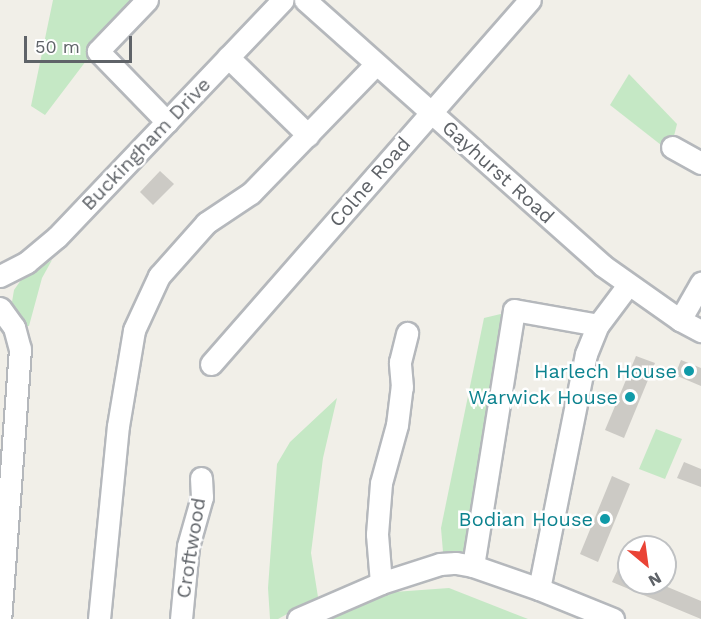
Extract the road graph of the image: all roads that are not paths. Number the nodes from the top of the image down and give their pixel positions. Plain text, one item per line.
1 (147, 0) edge
2 (283, 0) edge
3 (305, 0) edge
4 (530, 0) edge
5 (228, 57) junction
6 (375, 65) junction
7 (432, 112) junction
8 (167, 122) junction
9 (308, 135) junction
10 (672, 147) dead end
11 (701, 163) edge
12 (0, 276) edge
13 (701, 283) edge
14 (628, 285) junction
15 (0, 308) edge
16 (680, 320) junction
17 (598, 325) junction
18 (701, 330) edge
19 (407, 333) dead end
20 (211, 364) dead end
21 (201, 478) dead end
22 (473, 566) junction
23 (381, 583) junction
24 (539, 589) junction
25 (0, 619) edge
26 (99, 619) edge
27 (181, 619) edge
28 (298, 619) edge
29 (613, 619) edge

1 - 8 street
2 - 5 street, Buckingham Drive
3 - 6 street, Gayhurst Road
4 - 7 street, Colne Road
5 - 8 street, Buckingham Drive
5 - 9 street
6 - 7 street, Gayhurst Road
6 - 9 street
7 - 14 street, Gayhurst Road
7 - 20 street, Colne Road
8 - 12 street, Buckingham Drive
9 - 26 street
10 - 11 street
13 - 16 street
14 - 16 street, Gayhurst Road
14 - 17 street
15 - 25 street
16 - 18 street, Gayhurst Road
17 - 22 street
17 - 24 street
19 - 23 street
21 - 27 street, Croftwood
22 - 23 street
22 - 24 street
23 - 28 street
24 - 29 street

